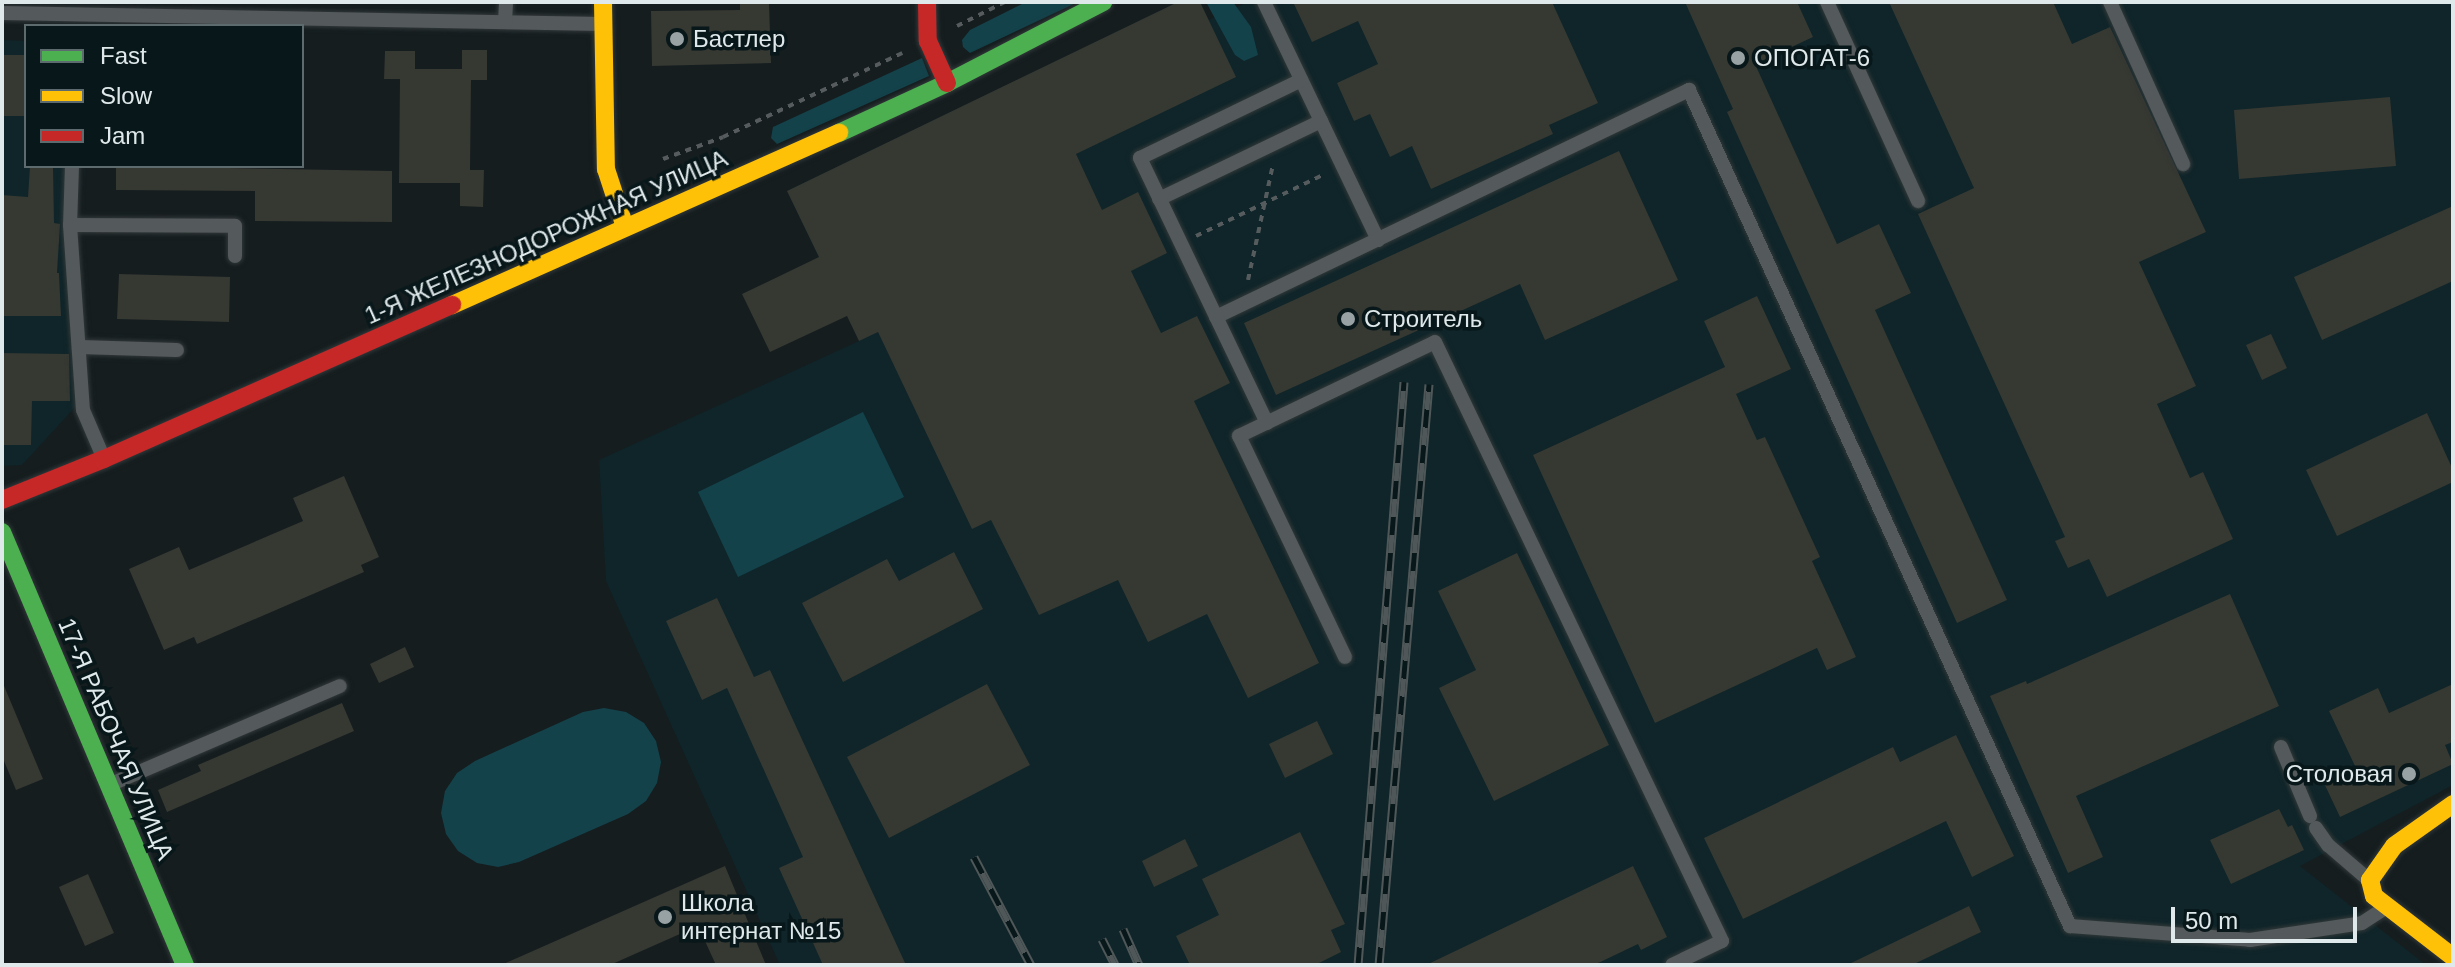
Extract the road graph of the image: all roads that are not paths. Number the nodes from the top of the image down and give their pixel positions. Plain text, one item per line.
1 (506, 2) edge
2 (603, 2) edge
3 (927, 2) edge
4 (1103, 2) edge
5 (1264, 2) edge
6 (1827, 2) edge
7 (2110, 2) edge
8 (2, 13) edge
9 (77, 20) edge
10 (276, 22) edge
11 (505, 22) junction
12 (603, 24) junction
13 (1301, 80) junction
14 (947, 83) junction
15 (1321, 121) junction
16 (2183, 164) dead end
17 (72, 168) edge
18 (1159, 199) junction
19 (1918, 201) dead end
20 (70, 225) junction
21 (625, 227) junction
22 (1378, 240) junction
23 (235, 256) dead end
24 (1216, 317) junction
25 (79, 347) junction
26 (177, 350) dead end
27 (1267, 423) junction
28 (104, 459) junction
29 (2, 500) edge
30 (2, 532) edge
31 (1345, 657) dead end
32 (340, 686) dead end
33 (2281, 747) dead end
34 (109, 785) junction
35 (2453, 804) edge
36 (2370, 880) junction
37 (2387, 907) junction
38 (2453, 957) edge
39 (185, 965) edge
40 (1672, 965) edge

1 - 11 lane
2 - 12 street
3 - 14 street
4 - 14 street, 1-Я ЖЕЛЕЗНОДОРОЖНАЯ УЛИЦА
5 - 13 lane
6 - 19 lane
7 - 16 lane
8 - 9 lane
9 - 10 lane
10 - 11 lane
11 - 12 lane
12 - 21 street
13 - 15 lane
13 - 18 lane
14 - 21 street, 1-Я ЖЕЛЕЗНОДОРОЖНАЯ УЛИЦА
15 - 18 lane
15 - 22 lane
17 - 20 lane
18 - 24 lane
20 - 23 lane
20 - 25 lane
21 - 28 street, 1-Я ЖЕЛЕЗНОДОРОЖНАЯ УЛИЦА
22 - 24 lane
22 - 37 lane
24 - 27 lane
25 - 26 lane
25 - 28 lane
27 - 31 lane
27 - 40 lane
28 - 29 street, 1-Я ЖЕЛЕЗНОДОРОЖНАЯ УЛИЦА
30 - 34 street, 17-Я РАБОЧАЯ УЛИЦА
32 - 34 lane
33 - 36 lane
34 - 39 street, 17-Я РАБОЧАЯ УЛИЦА
35 - 36 street
36 - 37 street
37 - 38 street

